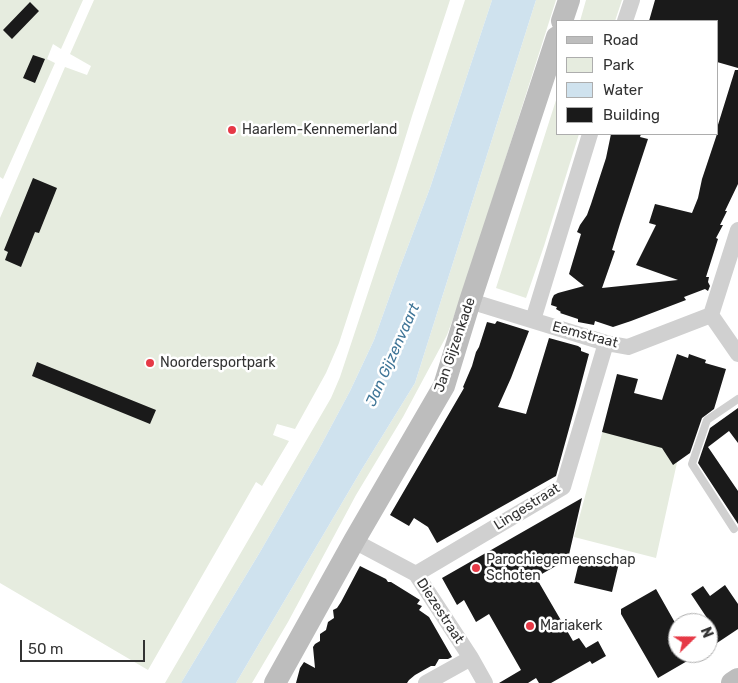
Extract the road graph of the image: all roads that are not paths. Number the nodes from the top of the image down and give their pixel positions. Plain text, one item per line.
1 (569, 0) edge
2 (632, 0) edge
3 (562, 20) edge
4 (625, 20) edge
5 (556, 40) edge
6 (590, 135) edge
7 (738, 230) edge
8 (470, 301) junction
9 (711, 316) junction
10 (533, 320) junction
11 (606, 343) junction
12 (738, 354) edge
13 (738, 399) edge
14 (734, 529) dead end
15 (354, 541) junction
16 (416, 574) junction
17 (471, 658) junction
18 (738, 679) edge
19 (433, 681) edge
20 (275, 683) edge
21 (485, 683) edge
22 (732, 683) edge

1 - 3 street
2 - 4 street
5 - 8 street, Jan Gijzenkade
6 - 10 street
7 - 9 street
8 - 10 street, Eemstraat
8 - 15 street, Jan Gijzenkade
9 - 11 street, Eemstraat
9 - 12 street
10 - 11 street, Eemstraat
11 - 16 street, Lingestraat
13 - 14 lane
15 - 16 street, Diezestraat
15 - 20 street, Jan Gijzenkade
16 - 17 street, Diezestraat
17 - 19 street
17 - 21 street, Diezestraat
18 - 22 street

